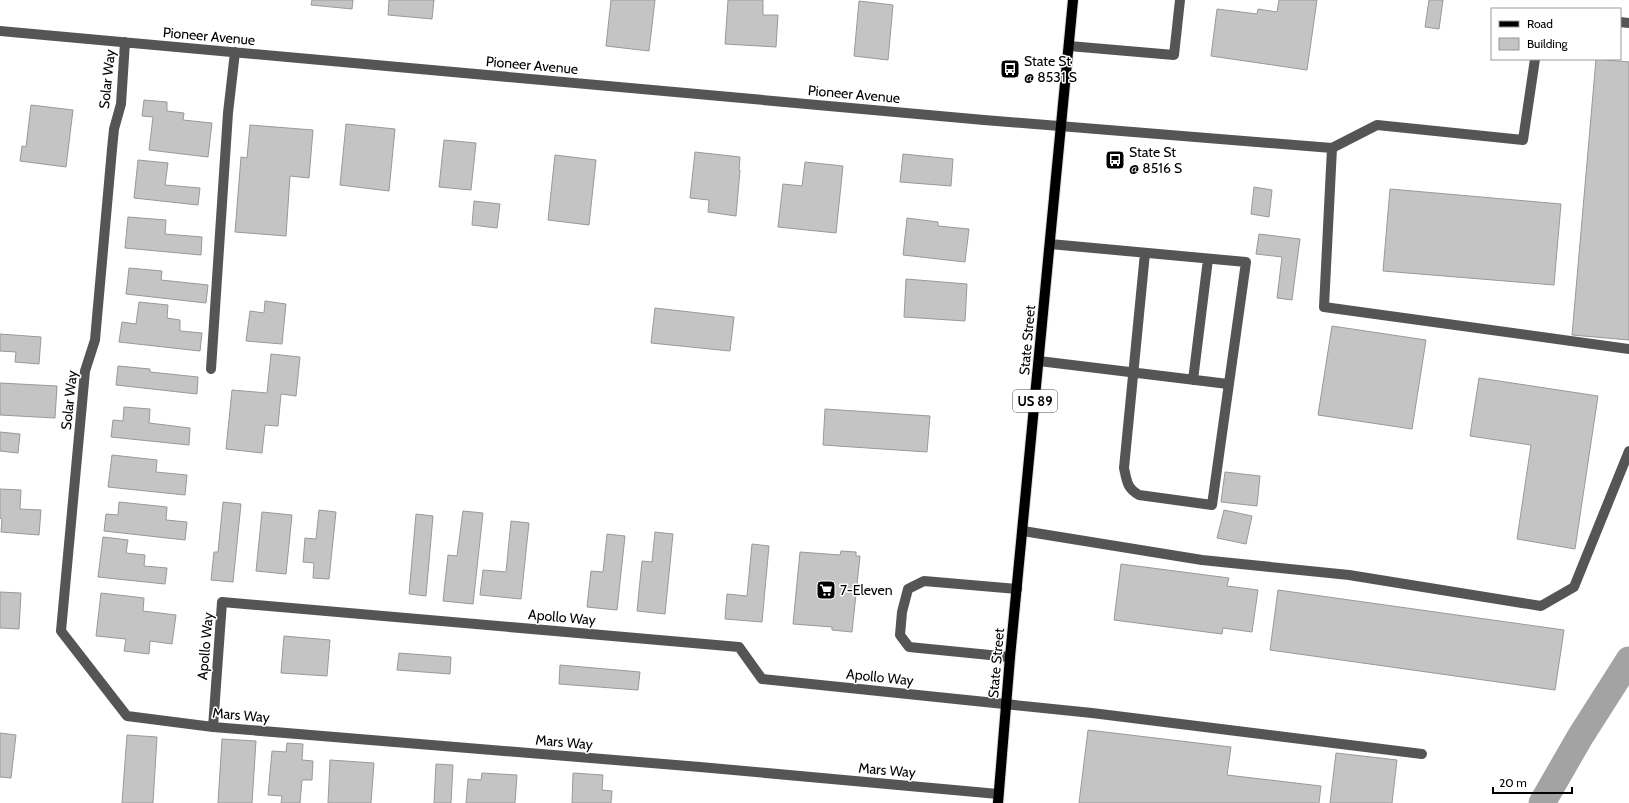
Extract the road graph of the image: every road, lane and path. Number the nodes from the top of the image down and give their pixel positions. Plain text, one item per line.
1 (1073, 0) edge
2 (1180, 0) edge
3 (0, 31) edge
4 (125, 42) junction
5 (1069, 46) junction
6 (235, 52) junction
7 (1535, 60) edge
8 (1061, 127) junction
9 (1332, 148) junction
10 (1050, 244) junction
11 (1145, 253) junction
12 (1208, 259) junction
13 (1629, 349) edge
14 (1039, 361) junction
15 (210, 369) dead end
16 (1133, 373) junction
17 (1193, 380) junction
18 (1228, 384) junction
19 (1629, 451) edge
20 (1022, 531) junction
21 (1017, 589) junction
22 (1010, 657) junction
23 (1006, 705) junction
24 (127, 716) joint
25 (213, 727) junction
26 (1422, 754) dead end
27 (998, 799) edge

1 - 5 main road, State Street / US 89
2 - 5 street
3 - 4 street, Pioneer Avenue
4 - 6 street, Pioneer Avenue
4 - 24 street, Solar Way
5 - 8 main road, State Street / US 89
6 - 8 street, Pioneer Avenue
6 - 15 street
7 - 9 street
8 - 9 street, Pioneer Avenue
8 - 10 main road, State Street / US 89
9 - 13 street
10 - 11 street
10 - 14 main road, State Street / US 89
11 - 12 street
11 - 16 street
12 - 17 street
12 - 18 street
14 - 16 street
14 - 20 main road, State Street / US 89
16 - 17 street
16 - 18 street
17 - 18 street
19 - 20 street
20 - 21 main road, State Street / US 89
21 - 22 main road, State Street / US 89
21 - 22 street
22 - 23 main road, State Street / US 89
23 - 25 street, Apollo Way
23 - 26 street
23 - 27 main road, State Street / US 89
24 - 25 street, Mars Way
25 - 27 street, Mars Way

